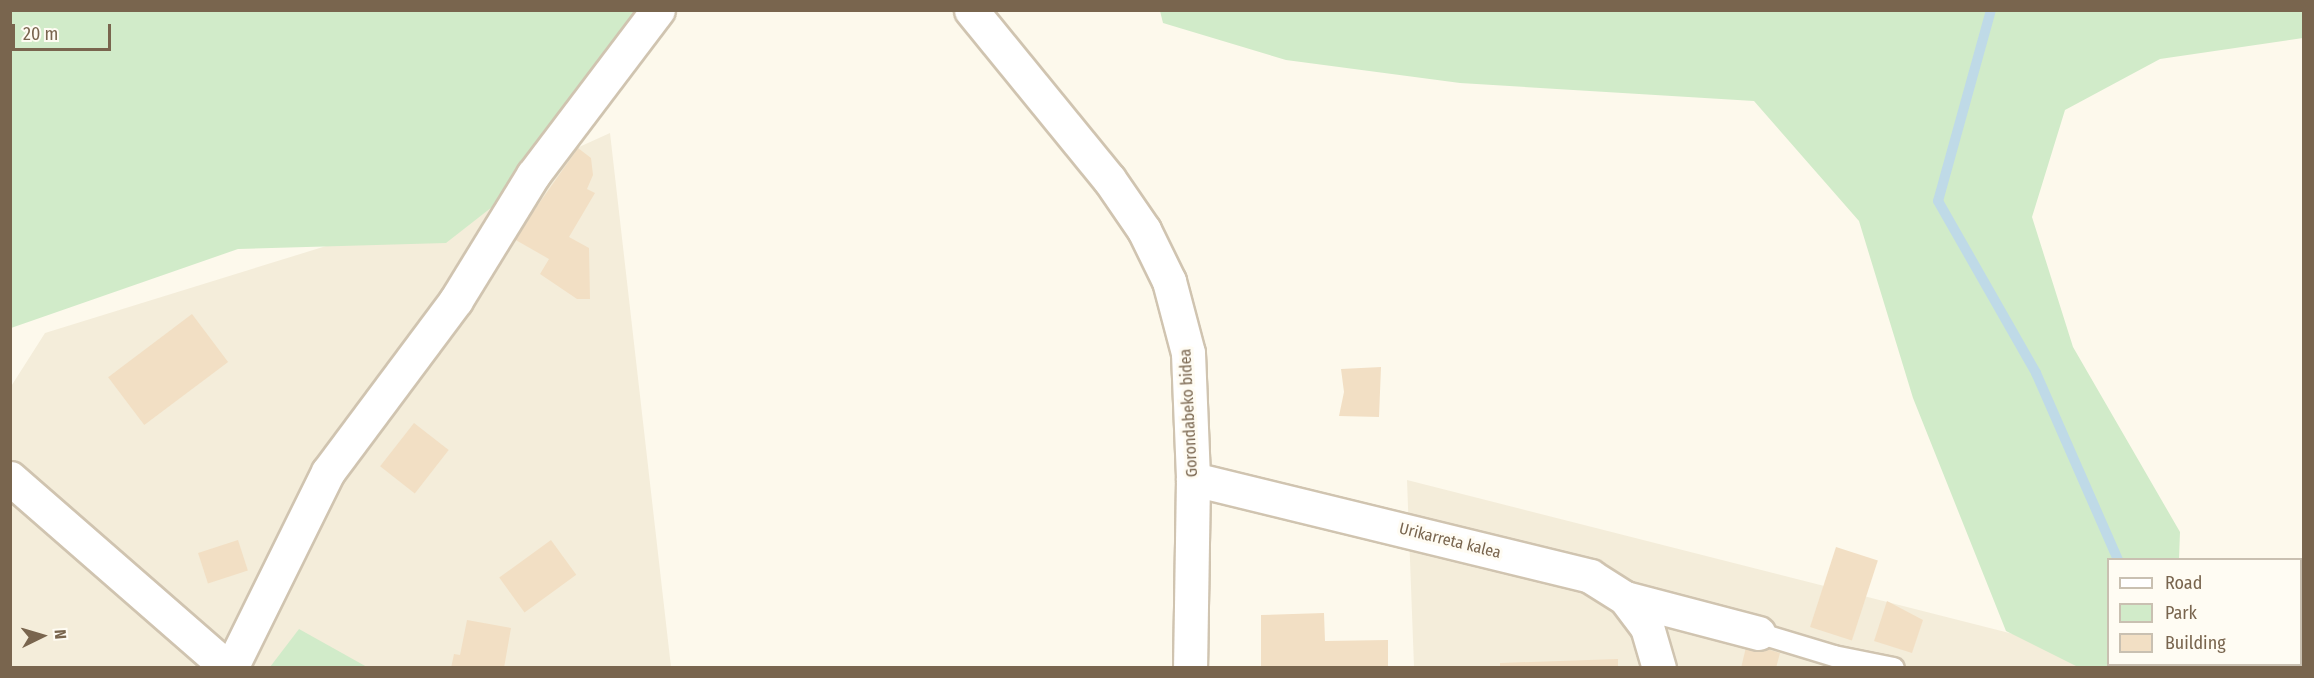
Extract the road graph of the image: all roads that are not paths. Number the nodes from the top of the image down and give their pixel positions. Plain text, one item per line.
1 (658, 10) edge
2 (971, 10) edge
3 (10, 478) edge
4 (1192, 479) junction
5 (1625, 598) junction
6 (1758, 633) joint
7 (230, 668) edge
8 (1190, 668) edge
9 (1659, 668) edge
10 (1894, 668) edge

1 - 7 street
2 - 4 street, Gorondabeko bidea
3 - 7 street
4 - 5 street, Urikarreta kalea
4 - 8 street, Gorondabeko bidea
5 - 6 street
5 - 9 street, Urikarreta kalea
6 - 10 lane

